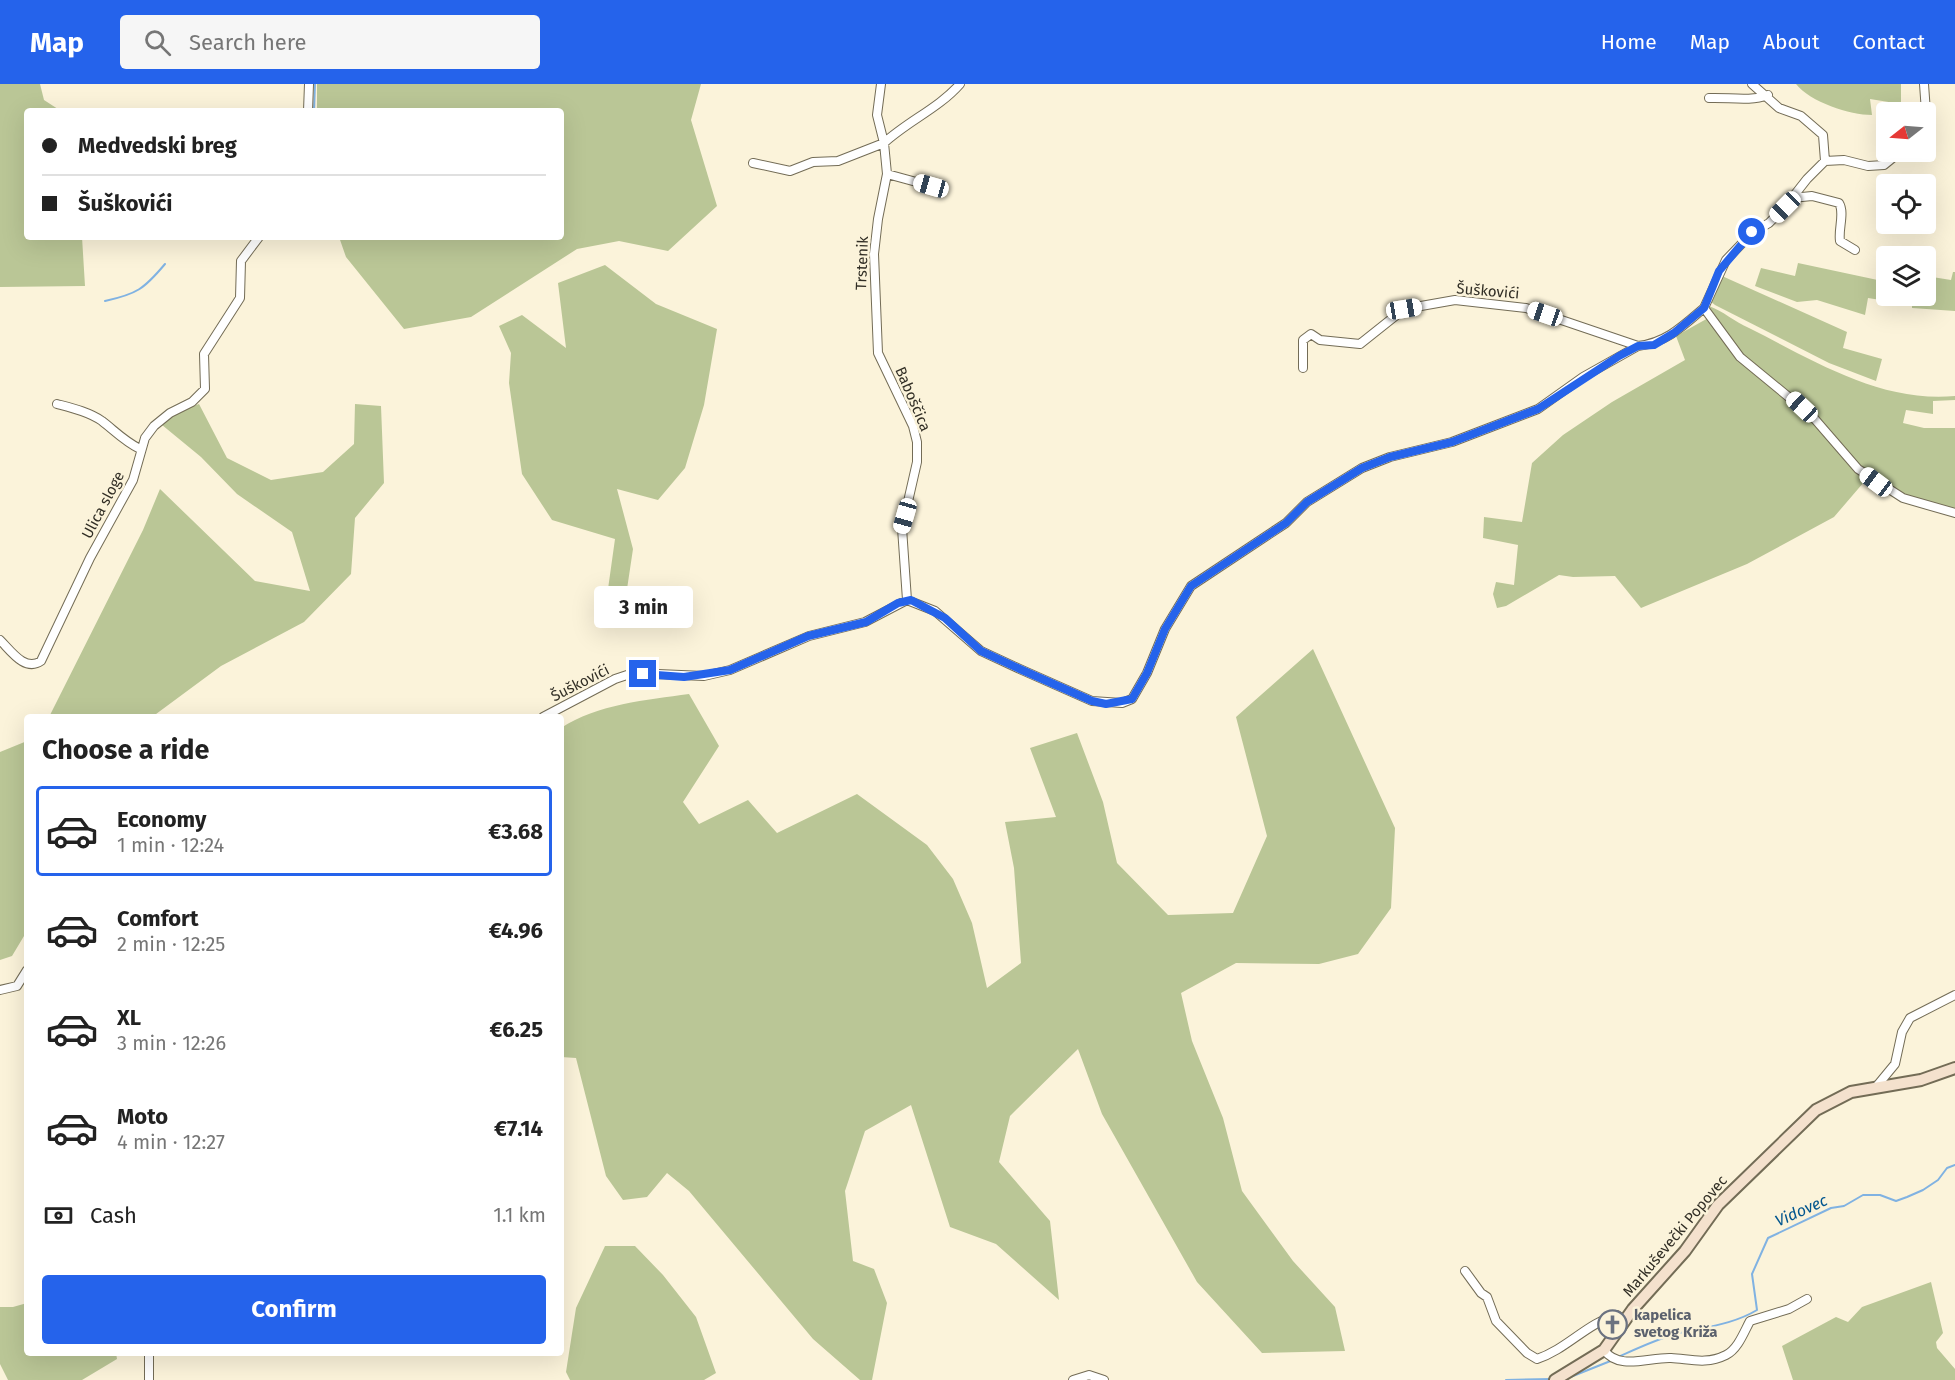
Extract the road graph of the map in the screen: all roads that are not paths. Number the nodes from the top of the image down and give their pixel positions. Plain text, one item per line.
1 (309, 84) edge
2 (881, 84) edge
3 (960, 84) edge
4 (1752, 84) edge
5 (1924, 84) edge
6 (1768, 95) junction
7 (1709, 98) dead end
8 (1925, 102) edge
9 (308, 108) edge
10 (884, 143) junction
11 (1825, 161) junction
12 (1888, 162) edge
13 (753, 163) dead end
14 (887, 174) junction
15 (931, 186) dead end
16 (1792, 198) junction
17 (257, 240) edge
18 (1856, 250) dead end
19 (1704, 308) junction
20 (1638, 346) junction
21 (878, 353) joint
22 (1303, 368) dead end
23 (57, 404) dead end
24 (140, 448) junction
25 (1955, 513) edge
26 (907, 600) junction
27 (0, 640) edge
28 (549, 714) edge
29 (24, 974) edge
30 (16, 986) junction
31 (24, 989) edge
32 (0, 990) edge
33 (1955, 995) edge
34 (1955, 1068) edge
35 (1876, 1087) junction
36 (1465, 1271) dead end
37 (1807, 1299) dead end
38 (1625, 1321) junction
39 (1604, 1350) junction
40 (149, 1356) edge
41 (1558, 1378) edge
42 (149, 1380) edge
43 (1073, 1380) edge
44 (1104, 1380) edge

1 - 9 street
2 - 10 street, Trstenik
3 - 10 street
4 - 6 street
5 - 8 street
6 - 7 street
6 - 11 street
10 - 13 street
10 - 14 street, Trstenik
11 - 12 street
11 - 16 street
14 - 15 street
14 - 21 street, Trstenik
16 - 18 street
16 - 19 street
17 - 24 street, Ulica sloge
19 - 20 street
19 - 25 street
20 - 22 street, Šuškovići
20 - 26 street
21 - 26 street, Baboščica
23 - 24 street
24 - 27 street, Ulica sloge
26 - 28 street, Šuškovići
29 - 30 street
30 - 31 street
30 - 32 street
33 - 35 street
34 - 35 street, Markuševečki Popovec
35 - 38 street, Markuševečki Popovec
36 - 38 street
37 - 39 street
38 - 39 street, Markuševečki Popovec
39 - 41 street, Markuševečki Popovec
40 - 42 street
43 - 44 street

